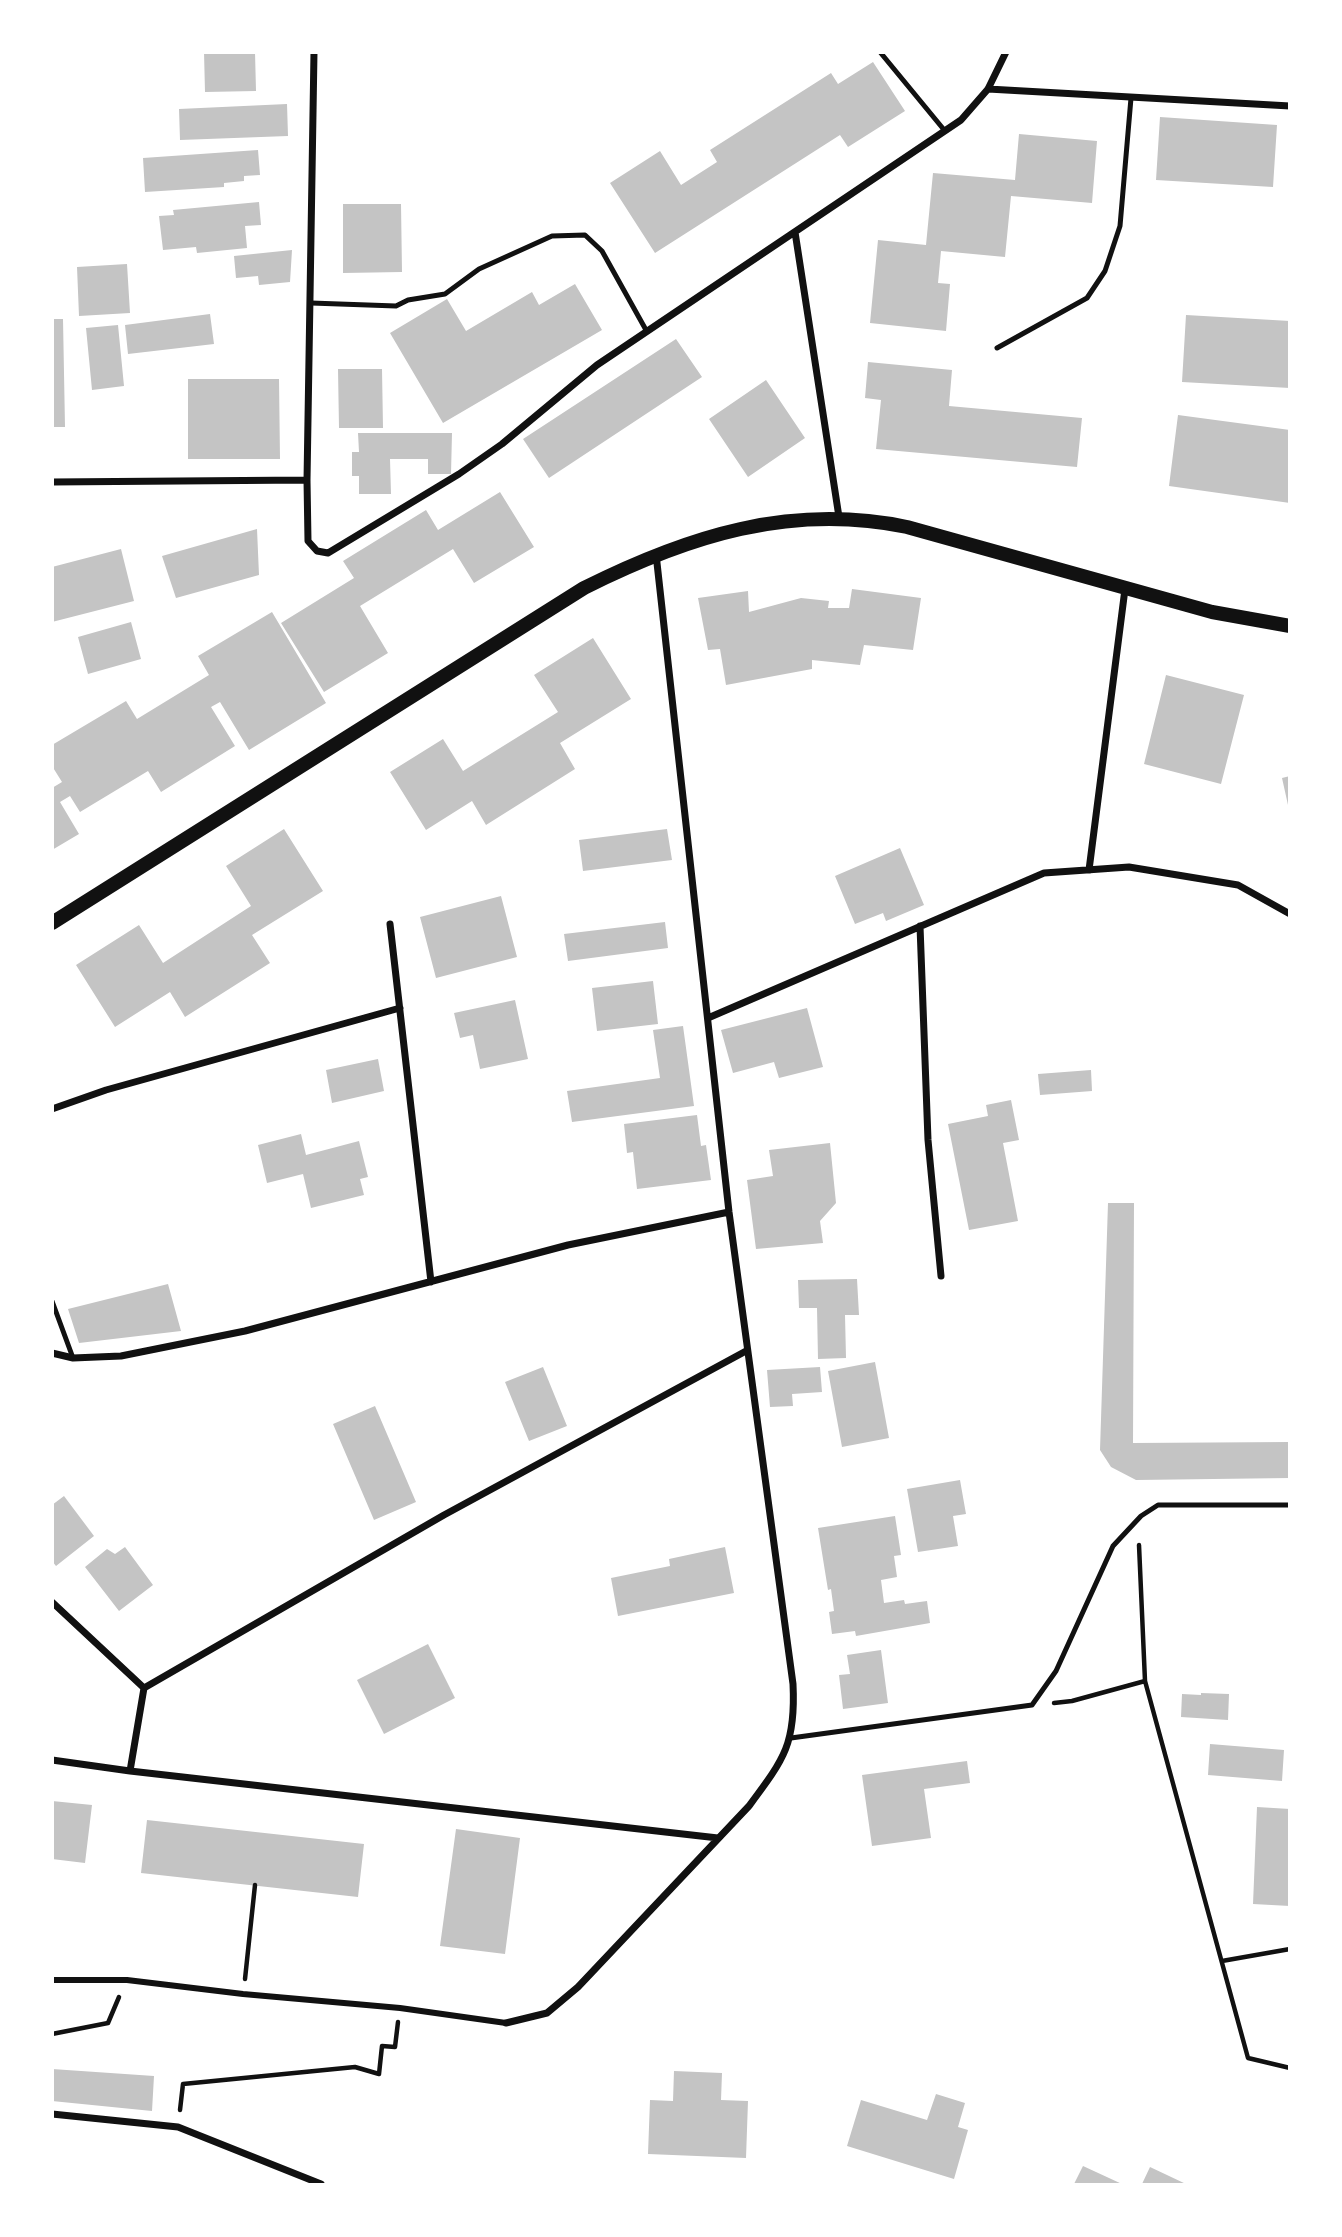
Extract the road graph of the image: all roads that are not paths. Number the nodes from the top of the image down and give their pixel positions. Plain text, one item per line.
1 (314, 52) edge
2 (880, 52) edge
3 (1006, 52) edge
4 (988, 89) junction
5 (1131, 98) junction
6 (1290, 106) edge
7 (945, 131) junction
8 (796, 232) junction
9 (311, 303) junction
10 (646, 330) junction
11 (997, 348) dead end
12 (307, 480) junction
13 (52, 482) edge
14 (838, 517) junction
15 (656, 554) junction
16 (1125, 589) junction
17 (1290, 626) edge
18 (1089, 870) junction
19 (1290, 914) edge
20 (52, 923) edge
21 (390, 924) dead end
22 (920, 926) junction
23 (400, 1008) junction
24 (708, 1018) junction
25 (52, 1109) edge
26 (729, 1212) junction
27 (941, 1276) dead end
28 (431, 1282) junction
29 (52, 1301) edge
30 (746, 1351) junction
31 (52, 1353) edge
32 (73, 1358) junction
33 (1290, 1505) edge
34 (52, 1602) edge
35 (144, 1688) junction
36 (791, 1738) junction
37 (52, 1760) edge
38 (130, 1771) junction
39 (718, 1838) junction
40 (52, 1980) edge
41 (506, 2023) joint
42 (52, 2114) edge
43 (321, 2185) edge

1 - 9 street
2 - 7 lane
3 - 4 street
4 - 5 street
4 - 7 street
5 - 6 street
5 - 11 lane
7 - 8 street
8 - 10 street
8 - 14 street
9 - 10 lane
9 - 12 street
10 - 12 street
12 - 13 street
14 - 15 main road
14 - 16 main road
15 - 20 main road
15 - 24 street
16 - 17 main road
16 - 18 street
18 - 19 street
18 - 22 street
21 - 23 street
22 - 24 street
22 - 27 street
23 - 25 street
23 - 28 street
24 - 26 street
26 - 28 street
26 - 30 street
28 - 32 street
29 - 32 lane
30 - 35 street
30 - 36 street
31 - 32 street
33 - 36 lane
34 - 35 street
35 - 38 street
36 - 39 street
37 - 38 street
38 - 39 street
39 - 41 street
40 - 41 street
42 - 43 street

